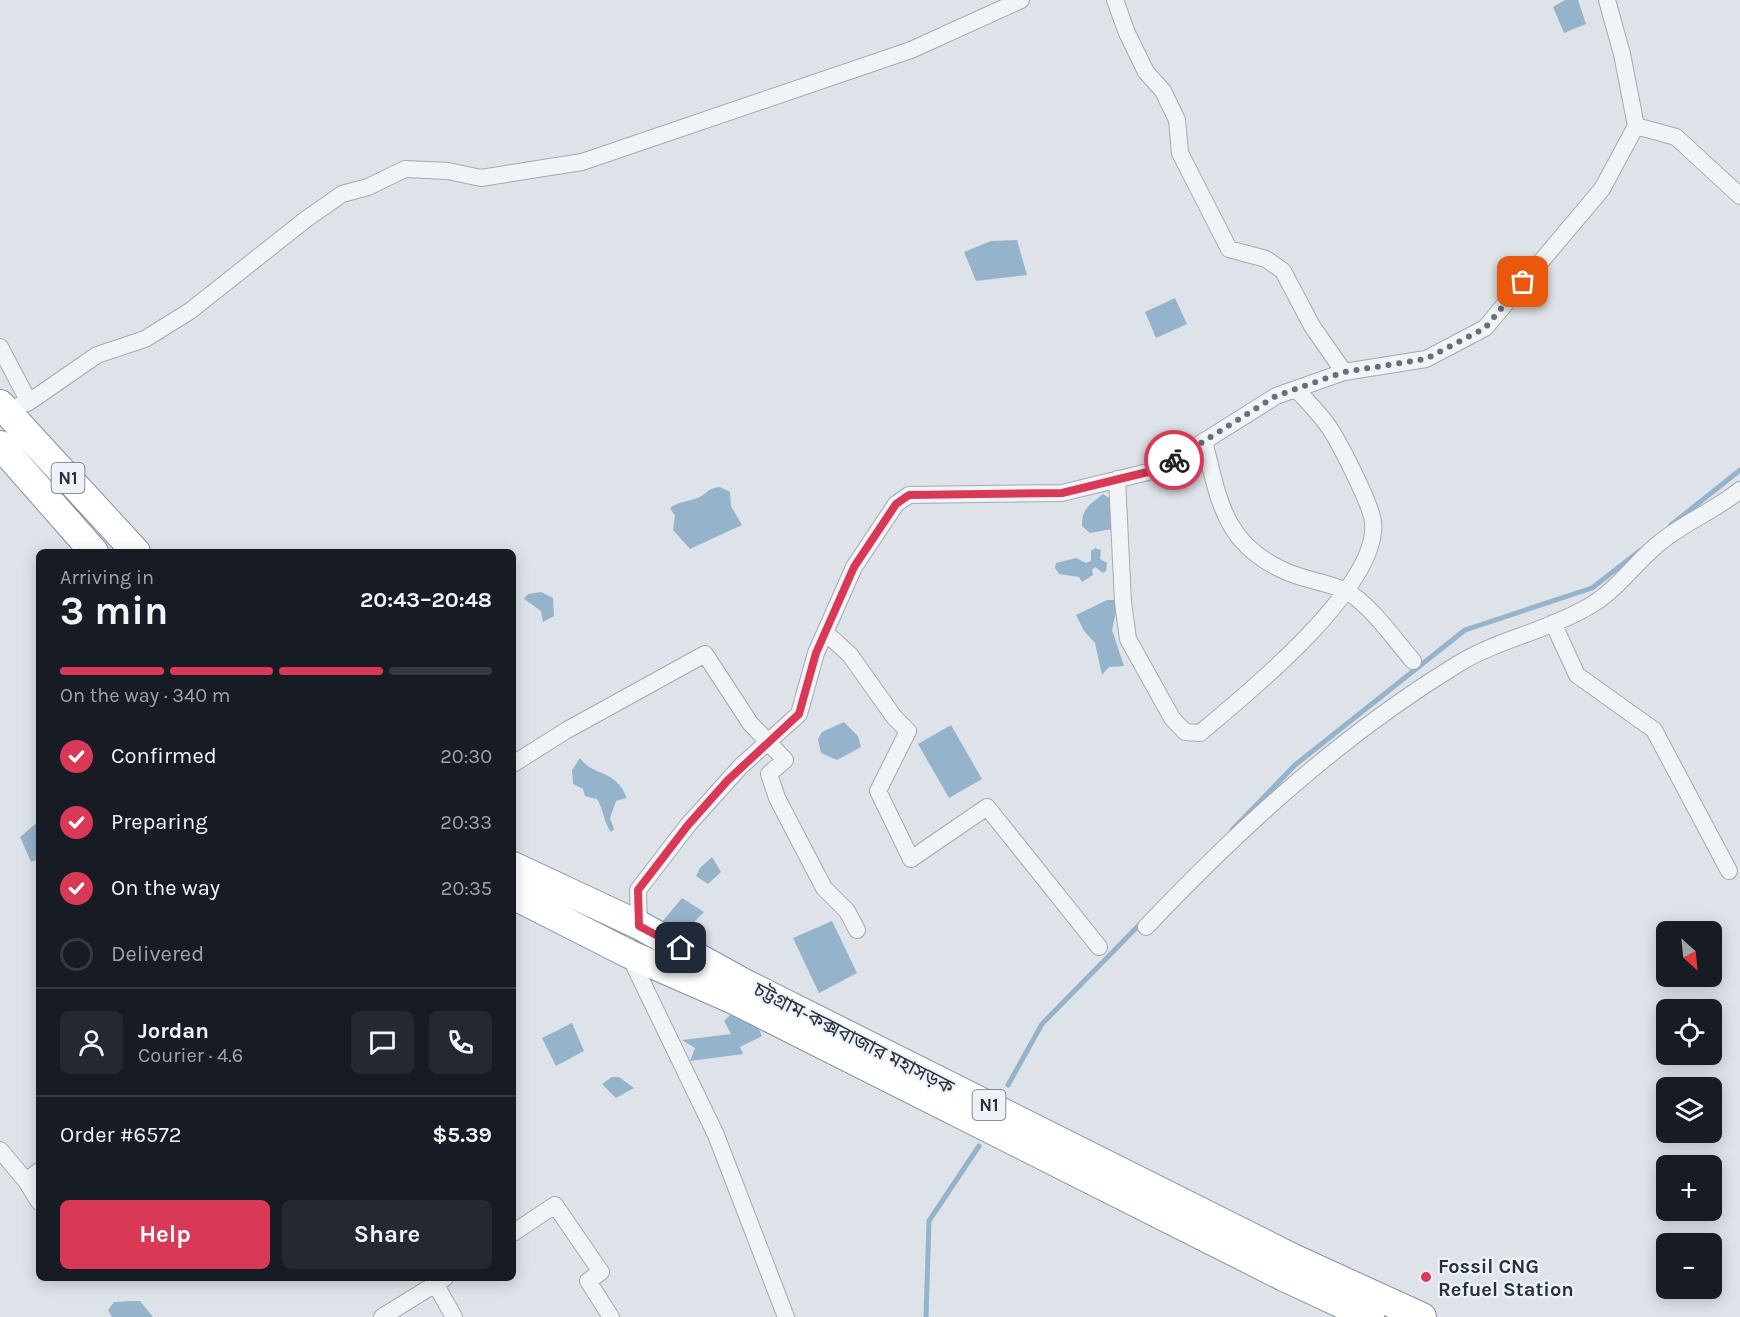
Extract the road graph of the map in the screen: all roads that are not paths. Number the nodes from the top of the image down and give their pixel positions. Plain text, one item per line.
1 (1021, 0) edge
2 (1116, 0) edge
3 (1607, 0) edge
4 (1636, 126) junction
5 (1740, 196) edge
6 (0, 347) edge
7 (1344, 372) junction
8 (1296, 389) junction
9 (12, 406) edge
10 (1204, 441) junction
11 (3, 454) edge
12 (1117, 479) junction
13 (1740, 490) edge
14 (91, 549) edge
15 (133, 549) edge
16 (1347, 592) junction
17 (1552, 623) junction
18 (827, 634) junction
19 (1413, 661) dead end
20 (767, 743) junction
21 (516, 762) edge
22 (516, 868) edge
23 (1730, 871) dead end
24 (516, 897) edge
25 (639, 926) junction
26 (1146, 927) dead end
27 (857, 930) dead end
28 (1099, 947) dead end
29 (629, 954) junction
30 (0, 1150) edge
31 (32, 1176) edge
32 (36, 1191) edge
33 (516, 1231) edge
34 (436, 1281) edge
35 (438, 1281) edge
36 (382, 1317) edge
37 (454, 1317) edge
38 (611, 1317) edge
39 (786, 1317) edge
40 (1370, 1317) edge
41 (1422, 1317) edge

1 - 9 street
2 - 7 street
3 - 4 street
4 - 5 street
4 - 7 street
6 - 9 street
7 - 8 street
8 - 10 street
8 - 16 street
9 - 15 highway, N1
10 - 12 street
10 - 16 street
11 - 14 highway, N1
12 - 16 street
12 - 18 street
13 - 17 street
16 - 19 street
17 - 23 street
17 - 26 street
18 - 20 street
18 - 28 street
20 - 21 street
20 - 25 street
20 - 27 street
22 - 25 highway, চট্টগ্রাম-কক্সবাজার মহাসড়ক / N1
24 - 29 highway, চট্টগ্রাম-কক্সবাজার মহাসড়ক / N1
25 - 41 highway, চট্টগ্রাম-কক্সবাজার মহাসড়ক / N1
29 - 39 street
29 - 40 highway, চট্টগ্রাম-কক্সবাজার মহাসড়ক / N1
30 - 31 street
31 - 32 street
33 - 38 street
34 - 36 street
35 - 37 street

